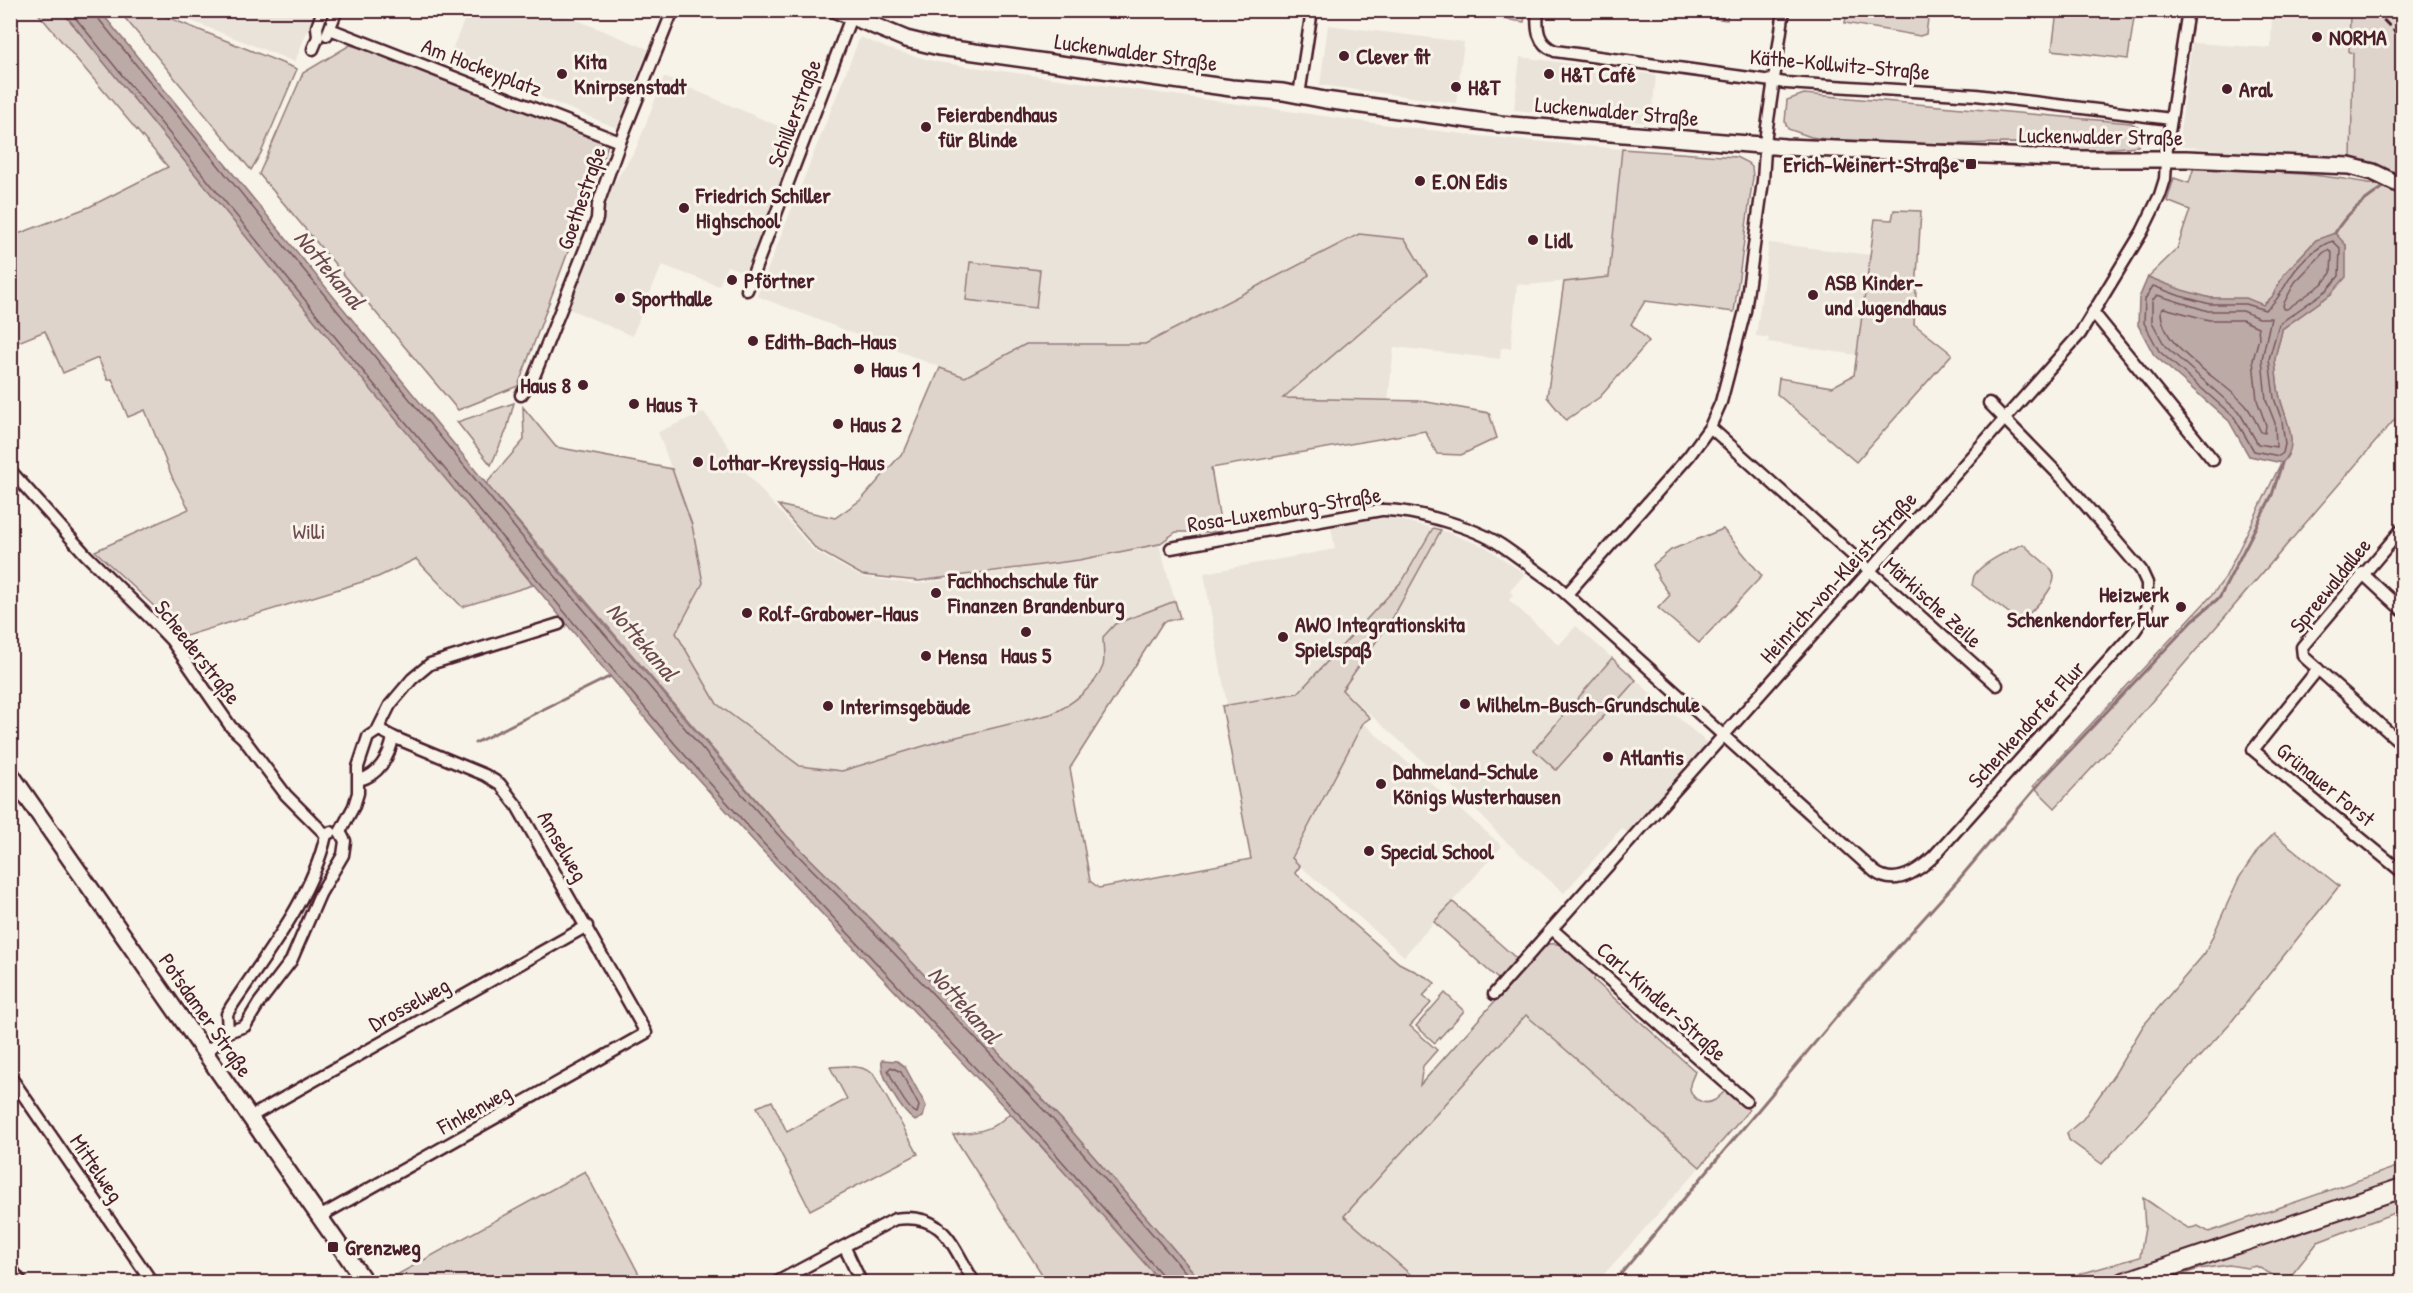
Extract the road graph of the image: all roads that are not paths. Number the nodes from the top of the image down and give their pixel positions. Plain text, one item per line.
1 (323, 10) edge
2 (337, 10) edge
3 (673, 10) edge
4 (836, 10) edge
5 (1312, 10) edge
6 (1538, 10) edge
7 (1784, 10) edge
8 (2188, 10) edge
9 (851, 17) junction
10 (330, 29) junction
11 (318, 37) junction
12 (313, 49) dead end
13 (1773, 80) junction
14 (1299, 95) junction
15 (2171, 119) junction
16 (620, 142) junction
17 (1765, 145) junction
18 (2167, 159) junction
19 (2401, 185) edge
20 (747, 290) dead end
21 (2093, 312) junction
22 (521, 395) dead end
23 (1989, 403) dead end
24 (2004, 420) junction
25 (1710, 427) junction
26 (2213, 460) dead end
27 (10, 470) edge
28 (2403, 529) edge
29 (1171, 548) dead end
30 (1869, 571) junction
31 (2362, 573) junction
32 (1567, 594) junction
33 (2403, 610) edge
34 (559, 624) dead end
35 (2318, 669) junction
36 (1997, 685) dead end
37 (377, 731) junction
38 (1723, 736) junction
39 (393, 737) junction
40 (2403, 744) edge
41 (10, 773) edge
42 (359, 780) junction
43 (340, 832) junction
44 (326, 835) junction
45 (2403, 872) edge
46 (587, 926) junction
47 (1552, 929) junction
48 (1494, 994) dead end
49 (228, 1032) junction
50 (646, 1033) joint
51 (205, 1052) junction
52 (10, 1076) edge
53 (1746, 1101) dead end
54 (249, 1117) junction
55 (2403, 1188) edge
56 (319, 1217) junction
57 (845, 1248) junction
58 (10, 1267) edge
59 (21, 1282) edge
60 (152, 1282) edge
61 (365, 1282) edge
62 (777, 1282) edge
63 (861, 1282) edge
64 (975, 1282) edge
65 (2124, 1282) edge

1 - 11 street
2 - 10 street
3 - 16 street, Goethestraße
4 - 9 main road, Luckenwalder Straße
5 - 14 street
6 - 13 street, Käthe-Kollwitz-Straße
7 - 13 street
8 - 15 street
9 - 14 main road, Luckenwalder Straße
9 - 20 street, Schillerstraße
10 - 11 street
10 - 16 street, Am Hockeyplatz
11 - 12 street
13 - 15 street, Käthe-Kollwitz-Straße
13 - 17 street
14 - 17 main road, Luckenwalder Straße
15 - 18 street
16 - 22 street, Goethestraße
17 - 18 main road, Luckenwalder Straße
17 - 25 street
18 - 19 main road, Luckenwalder Straße
18 - 21 street, Heinrich-von-Kleist-Straße
21 - 24 street, Heinrich-von-Kleist-Straße
21 - 26 street
23 - 24 street, Schenkendorfer Flur
24 - 30 street, Heinrich-von-Kleist-Straße
24 - 38 street, Schenkendorfer Flur
25 - 30 street, Märkische Zeile
25 - 32 street
27 - 44 street, Scheederstraße
28 - 31 street, Spreewaldallee
29 - 32 street, Rosa-Luxemburg-Straße
30 - 36 street, Märkische Zeile
30 - 38 street, Heinrich-von-Kleist-Straße
31 - 33 street
31 - 35 street, Spreewaldallee
32 - 38 street, Rosa-Luxemburg-Straße
34 - 37 street
35 - 40 street
35 - 45 street, Grünauer Forst
37 - 39 street, Amselweg
37 - 42 street
38 - 47 street, Heinrich-von-Kleist-Straße
39 - 42 street
39 - 46 street, Amselweg
41 - 51 main road, Potsdamer Straße
42 - 43 street
43 - 44 street
43 - 49 street
44 - 49 street
46 - 50 street, Amselweg
46 - 54 street, Drosselweg
47 - 48 street, Heinrich-von-Kleist-Straße
47 - 53 street, Carl-Kindler-Straße
49 - 51 street
50 - 56 street, Finkenweg
51 - 54 main road, Potsdamer Straße
52 - 60 street, Mittelweg
54 - 56 main road, Potsdamer Straße
55 - 65 main road
56 - 61 main road, Potsdamer Straße
57 - 62 street
57 - 63 street
57 - 64 street
58 - 59 street

